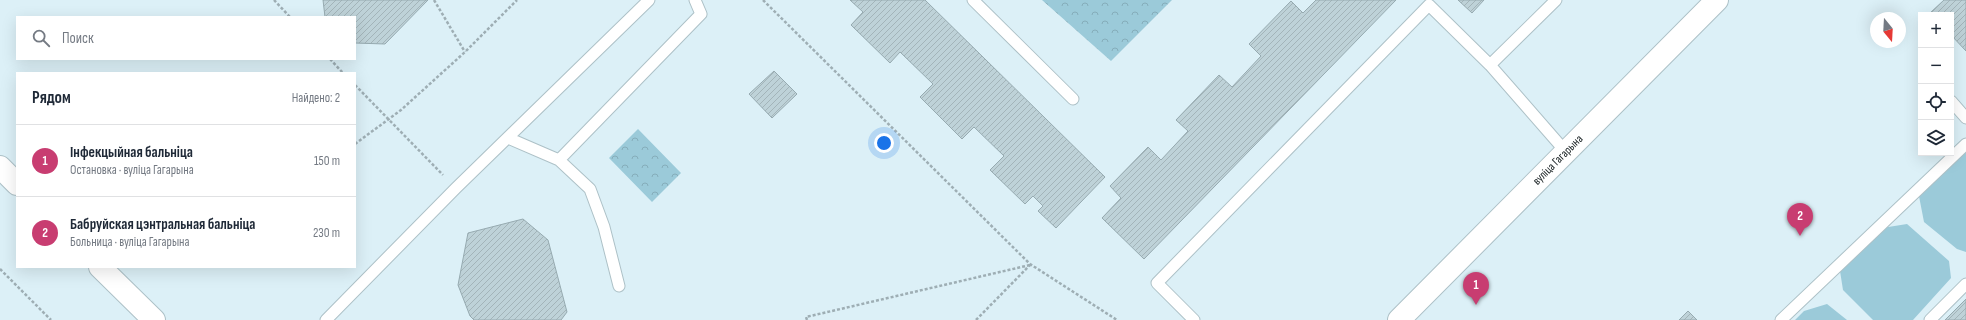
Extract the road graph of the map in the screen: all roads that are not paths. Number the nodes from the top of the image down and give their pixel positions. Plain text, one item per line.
1 (649, 0) edge
2 (696, 0) edge
3 (973, 0) edge
4 (1556, 0) edge
5 (1716, 0) edge
6 (1490, 65) junction
7 (1073, 99) dead end
8 (1954, 104) edge
9 (1966, 118) edge
10 (508, 138) junction
11 (1966, 144) edge
12 (1566, 152) junction
13 (559, 160) junction
14 (101, 268) edge
15 (1966, 284) edge
16 (619, 286) dead end
17 (154, 320) edge
18 (326, 320) edge
19 (1194, 320) edge
20 (1400, 320) edge
21 (1781, 320) edge
22 (1930, 320) edge

1 - 10 lane
2 - 13 lane
3 - 7 lane
4 - 6 lane
5 - 12 main road, вуліца Гагарына
6 - 12 lane
6 - 19 lane
8 - 9 lane
10 - 13 lane
10 - 18 lane
11 - 21 lane
12 - 20 main road, вуліца Гагарына
13 - 16 lane
14 - 17 main road
15 - 22 lane

